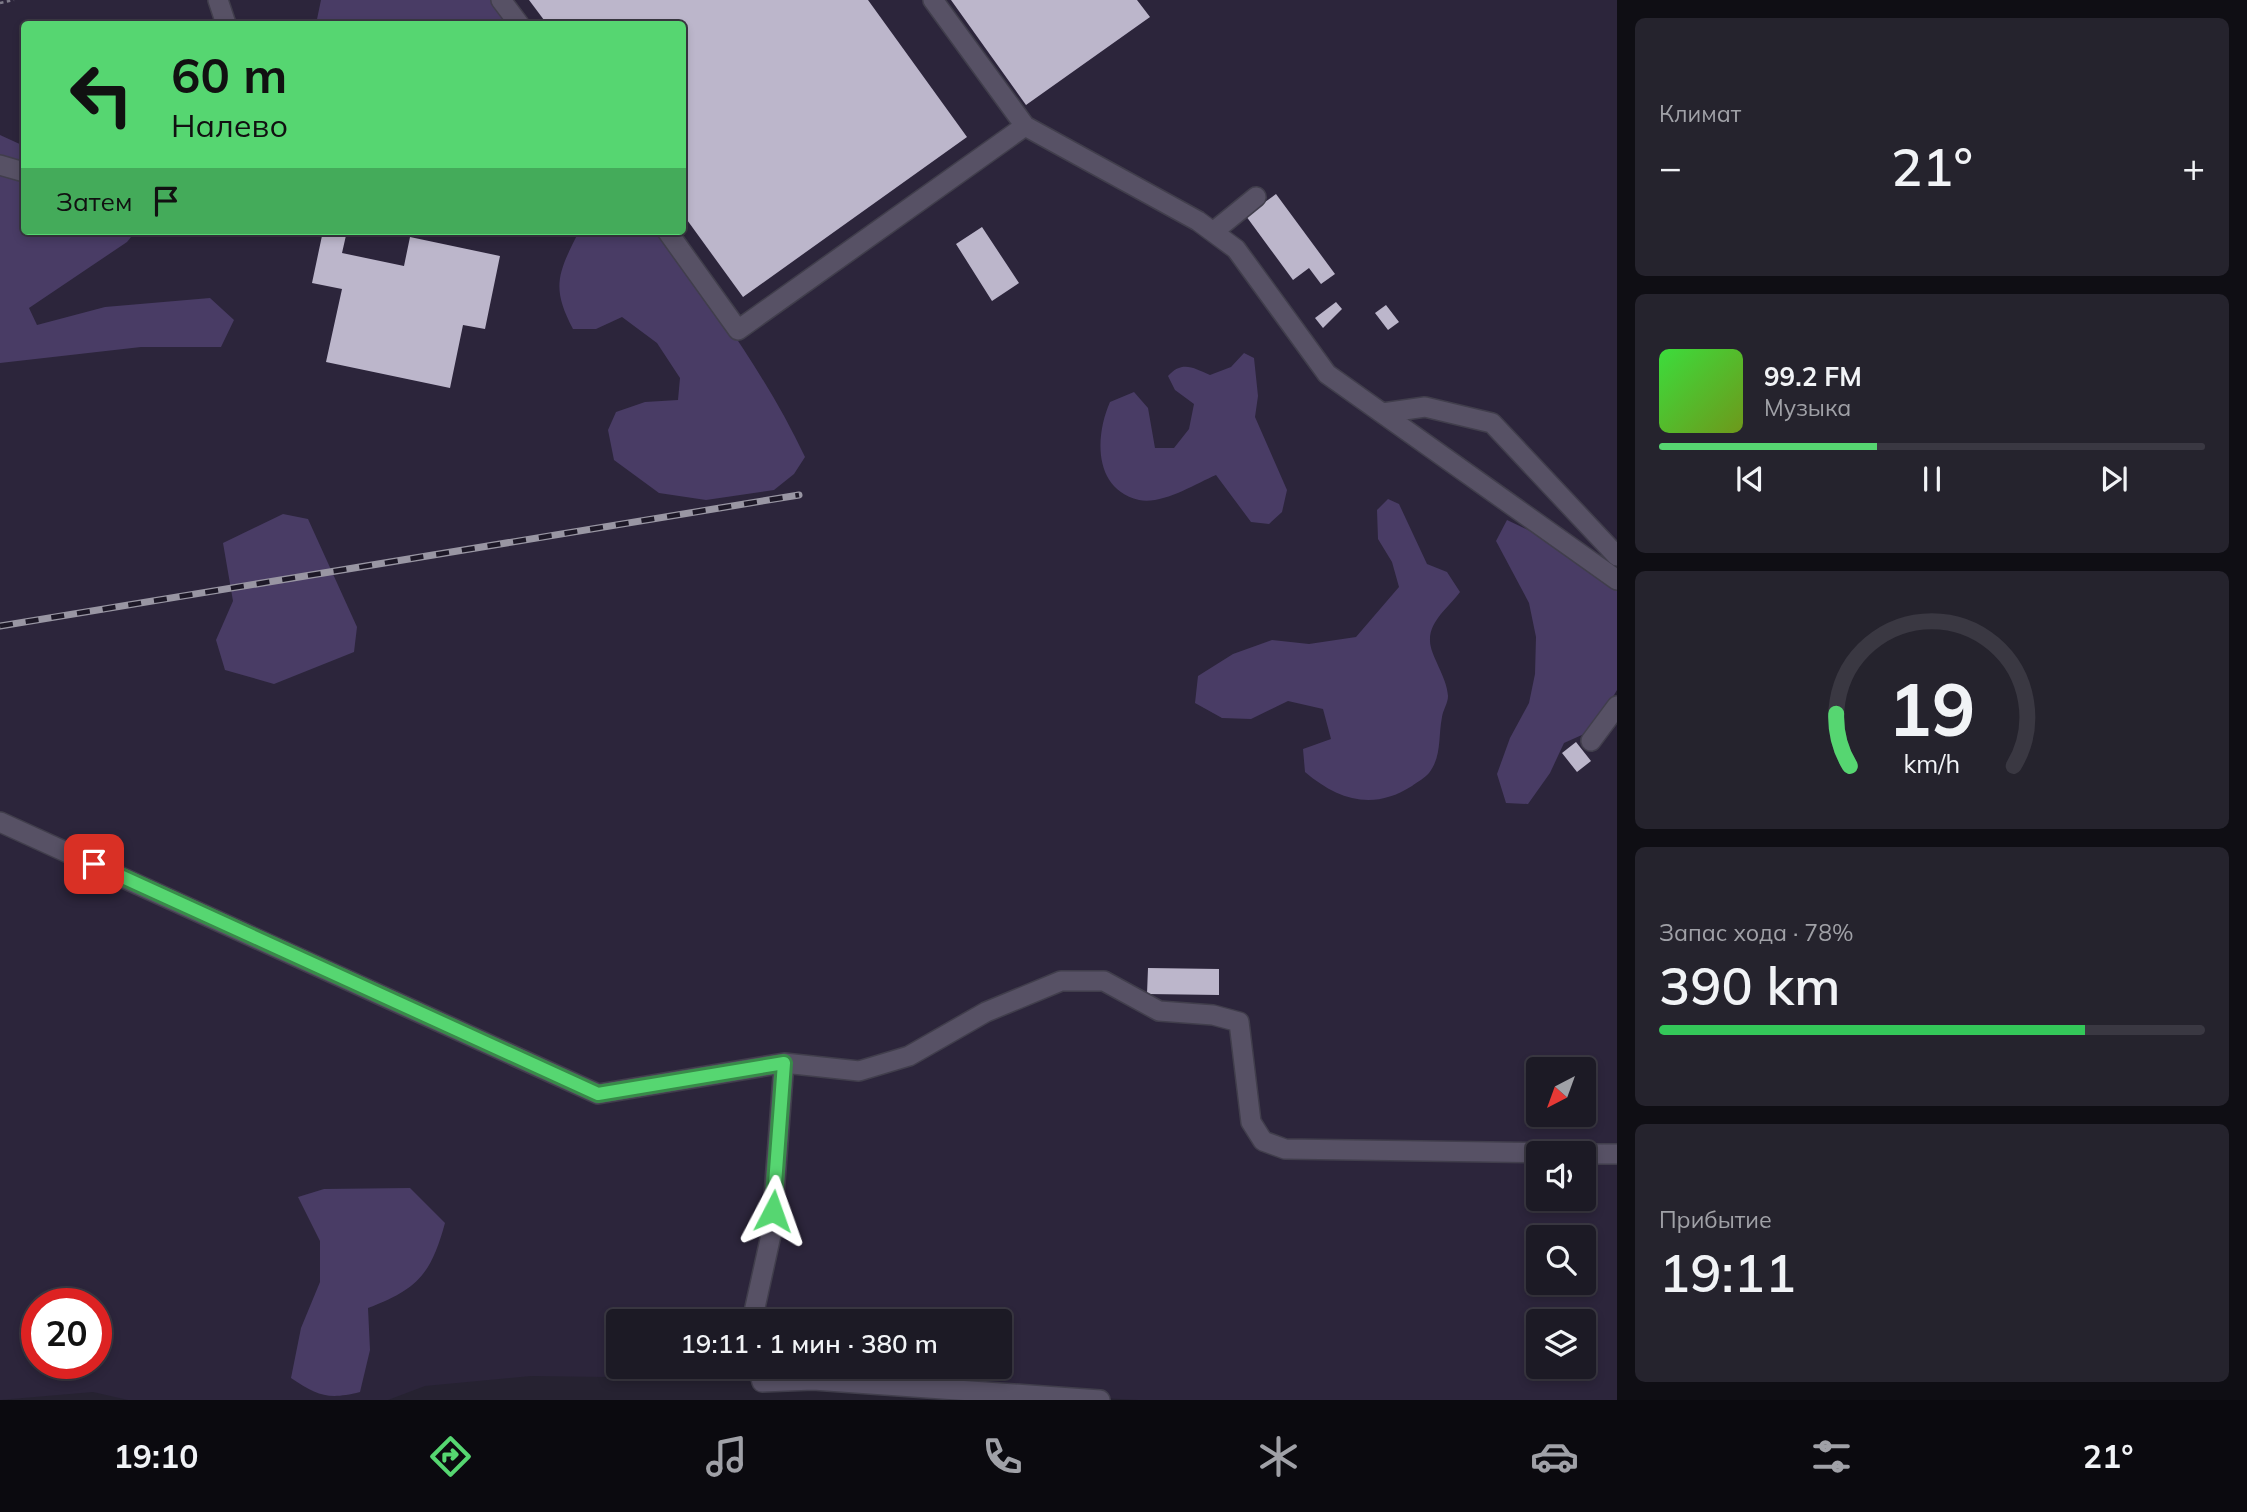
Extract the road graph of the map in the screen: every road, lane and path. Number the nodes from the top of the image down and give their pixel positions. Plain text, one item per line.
1 (14, 0) edge
2 (218, 0) edge
3 (501, 0) edge
4 (933, 0) edge
5 (0, 3) edge
6 (225, 21) edge
7 (517, 21) edge
8 (1025, 126) junction
9 (0, 164) edge
10 (21, 171) edge
11 (1256, 197) dead end
12 (1213, 232) junction
13 (670, 235) edge
14 (1383, 413) junction
15 (1617, 556) edge
16 (1617, 580) edge
17 (1617, 706) edge
18 (1591, 741) dead end
19 (0, 822) edge
20 (784, 1063) junction
21 (1526, 1152) edge
22 (1596, 1154) edge
23 (1617, 1154) edge
24 (755, 1309) edge
25 (761, 1379) edge
26 (1100, 1400) edge

1 - 5 path
2 - 6 lane
3 - 7 lane
4 - 8 lane
8 - 12 lane
8 - 13 lane
9 - 10 lane
11 - 12 lane
12 - 14 lane
14 - 15 lane
14 - 16 lane
17 - 18 lane
19 - 20 lane
20 - 21 lane
20 - 24 lane
22 - 23 lane
25 - 26 lane

